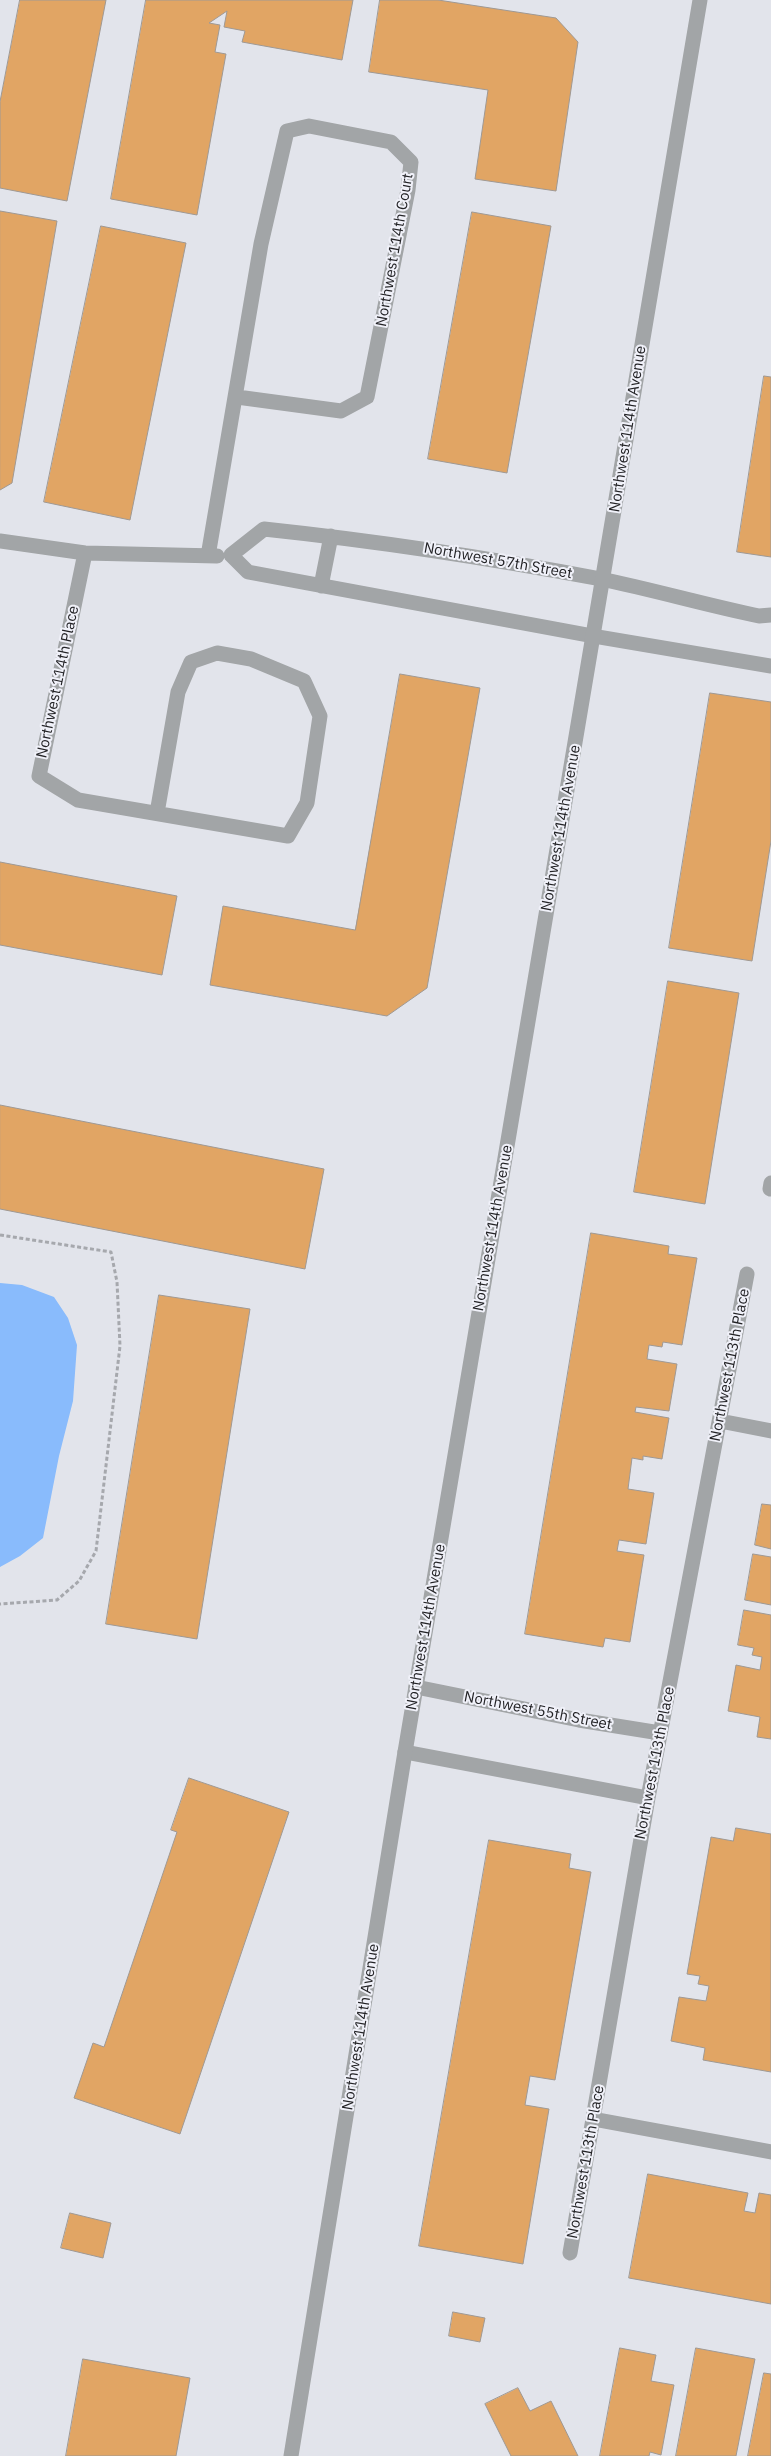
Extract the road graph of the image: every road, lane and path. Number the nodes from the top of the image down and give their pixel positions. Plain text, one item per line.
1 (700, 0) edge
2 (237, 397) junction
3 (331, 536) junction
4 (0, 541) edge
5 (85, 553) junction
6 (231, 555) junction
7 (208, 556) junction
8 (603, 580) junction
9 (321, 586) junction
10 (771, 615) edge
11 (593, 636) junction
12 (771, 666) edge
13 (157, 813) junction
14 (0, 1235) edge
15 (747, 1274) dead end
16 (720, 1421) junction
17 (771, 1431) edge
18 (0, 1604) edge
19 (416, 1687) junction
20 (660, 1733) junction
21 (405, 1752) junction
22 (648, 1798) junction
23 (593, 2119) junction
24 (771, 2152) edge
25 (570, 2252) dead end
26 (291, 2456) edge

1 - 8 street, Northwest 114th Avenue
2 - 2 street, Northwest 114th Court
2 - 7 street, Northwest 114th Court
3 - 6 street, Northwest 57th Street
3 - 8 street, Northwest 57th Street
3 - 9 street
4 - 5 street
5 - 7 street
5 - 13 street, Northwest 114th Place
6 - 7 street
6 - 9 street
8 - 10 street, Northwest 57th Street
8 - 11 street, Northwest 114th Avenue
9 - 11 street
11 - 12 street
11 - 19 street, Northwest 114th Avenue
13 - 13 street, Northwest 114th Place
14 - 18 path
15 - 16 street, Northwest 113th Place
16 - 17 street
16 - 20 street, Northwest 113th Place
19 - 20 street, Northwest 55th Street
19 - 21 street, Northwest 114th Avenue
20 - 22 street, Northwest 113th Place
21 - 22 street
21 - 26 street, Northwest 114th Avenue
22 - 23 street, Northwest 113th Place
23 - 24 street
23 - 25 street, Northwest 113th Place

